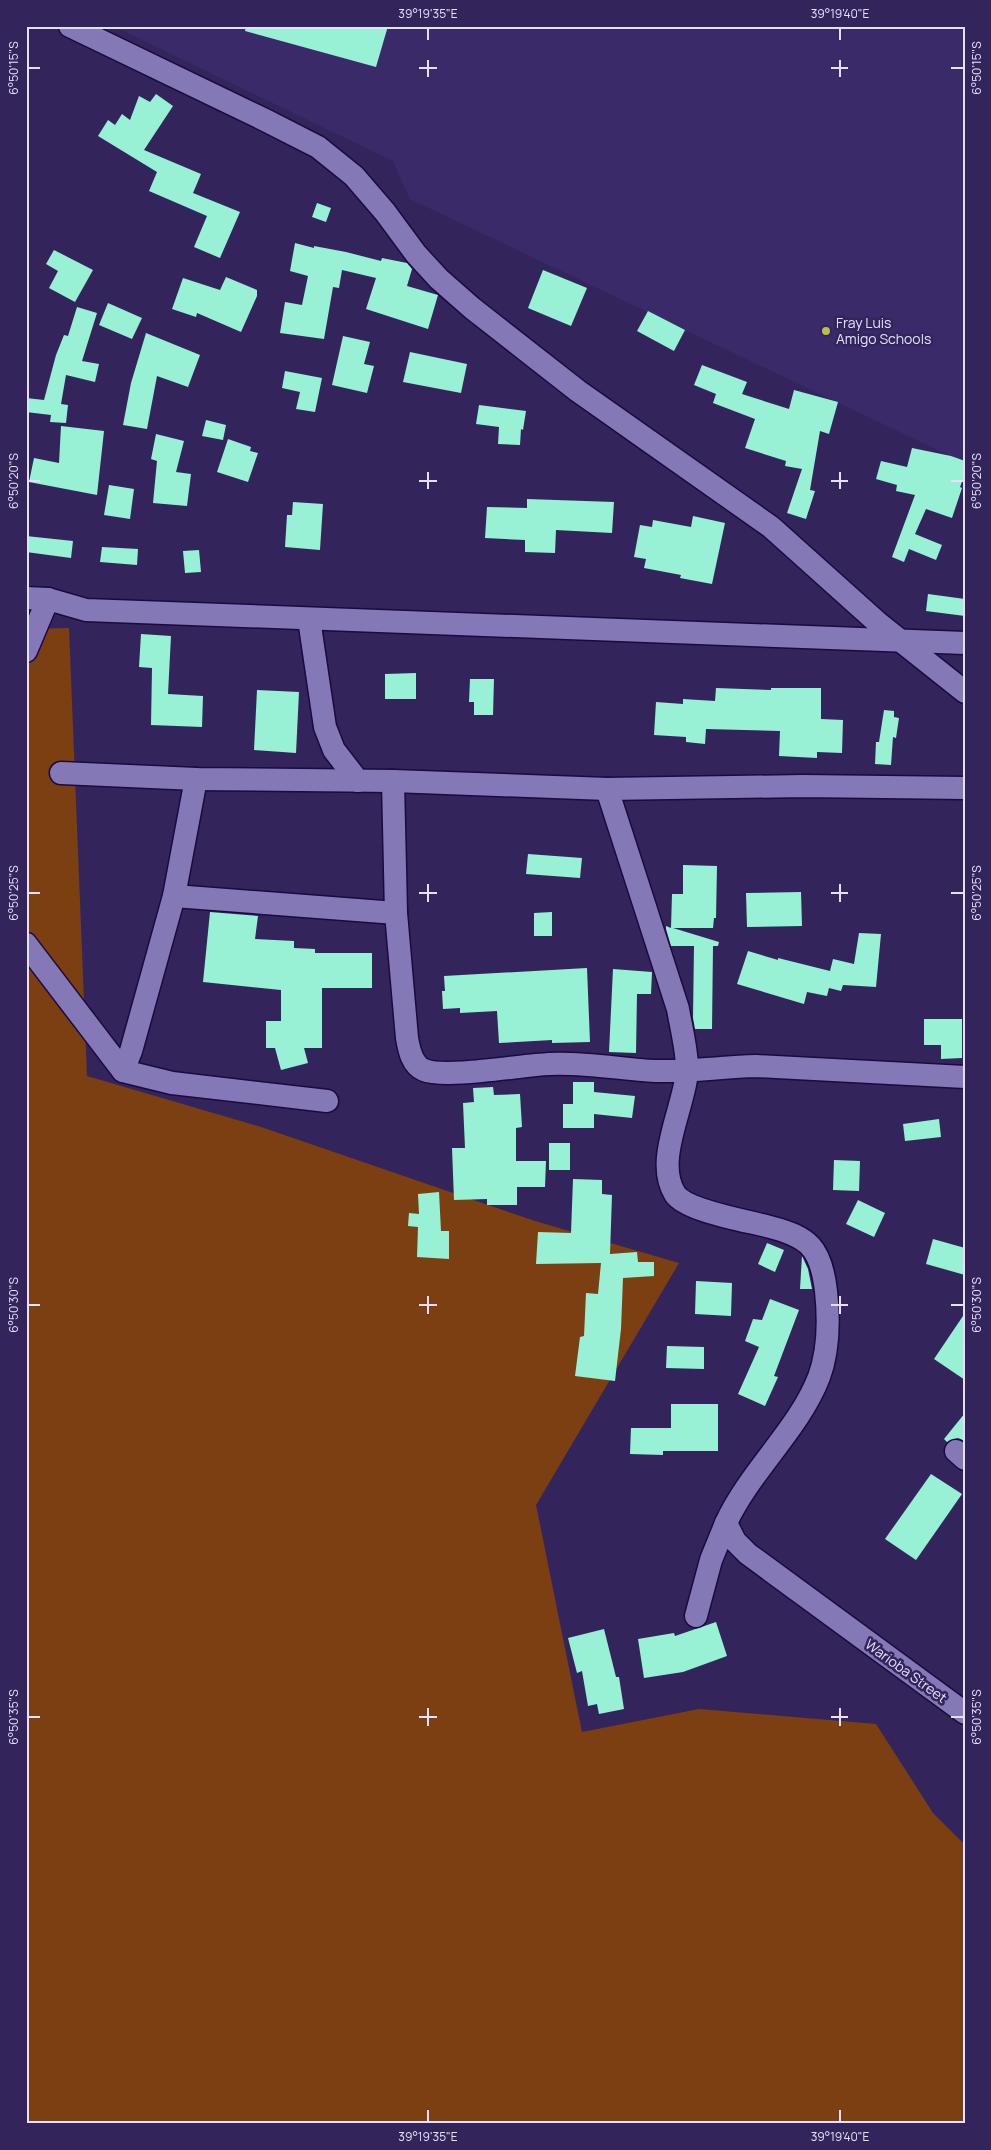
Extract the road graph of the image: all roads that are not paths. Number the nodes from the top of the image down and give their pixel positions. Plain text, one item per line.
1 (70, 26) edge
2 (37, 599) edge
3 (86, 610) junction
4 (309, 619) junction
5 (448, 624) junction
6 (897, 640) junction
7 (965, 643) edge
8 (26, 652) edge
9 (965, 692) edge
10 (61, 773) dead end
11 (196, 779) junction
12 (358, 781) junction
13 (393, 781) junction
14 (965, 788) edge
15 (607, 789) junction
16 (174, 896) junction
17 (396, 912) junction
18 (26, 944) edge
19 (123, 1071) junction
20 (687, 1072) junction
21 (965, 1077) edge
22 (327, 1101) dead end
23 (726, 1523) junction
24 (696, 1616) dead end
25 (965, 1713) edge

1 - 6 street
2 - 3 street
2 - 8 street
3 - 4 street
3 - 5 street
4 - 5 street
4 - 12 street
5 - 6 street
6 - 7 street
6 - 9 street
10 - 11 street
11 - 12 street
11 - 16 street
12 - 13 street
13 - 15 street
13 - 17 street
14 - 15 street
15 - 20 street
16 - 17 street
16 - 19 street
17 - 20 street
18 - 19 street
19 - 22 street
20 - 21 street
20 - 23 street
23 - 24 street
23 - 25 street, Warioba Street

